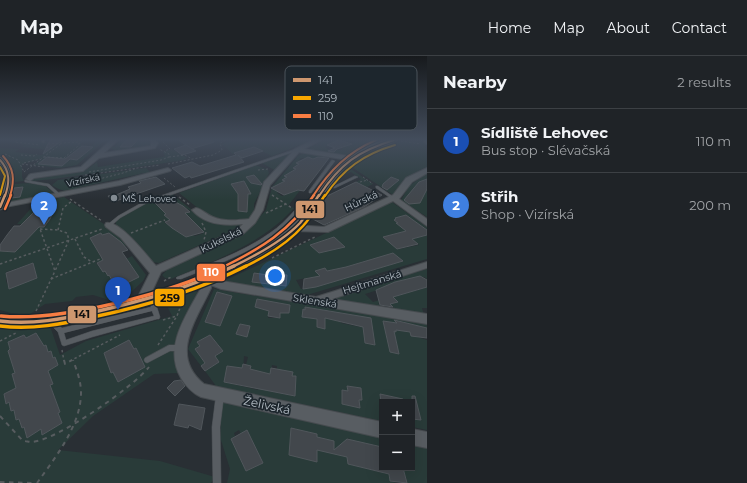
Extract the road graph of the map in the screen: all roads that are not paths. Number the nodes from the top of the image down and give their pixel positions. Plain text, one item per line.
1 (4, 160) edge
2 (93, 160) edge
3 (269, 160) edge
4 (289, 160) edge
5 (345, 160) edge
6 (333, 161) dead end
7 (168, 170) dead end
8 (427, 170) edge
9 (330, 171) junction
10 (30, 176) joint
11 (356, 177) dead end
12 (324, 186) junction
13 (377, 187) dead end
14 (59, 195) junction
15 (313, 195) joint
16 (393, 198) junction
17 (0, 206) edge
18 (196, 210) road end
19 (255, 219) junction
20 (298, 219) junction
21 (427, 223) edge
22 (109, 225) joint
23 (427, 265) edge
24 (156, 273) junction
25 (179, 278) dead end
26 (205, 279) junction
27 (317, 301) junction
28 (149, 302) junction
29 (427, 319) edge
30 (0, 321) edge
31 (58, 325) junction
32 (180, 348) junction
33 (147, 360) road end
34 (220, 395) junction
35 (379, 429) edge
36 (415, 438) edge
37 (427, 440) edge
38 (217, 483) edge

1 - 17 street
2 - 10 street
3 - 22 lane
4 - 19 street
5 - 9 street
6 - 9 lane
7 - 14 street, Vizírská
8 - 16 street, Hůrská
9 - 12 street
9 - 15 lane
10 - 14 lane
11 - 12 lane
12 - 15 street
13 - 16 lane
14 - 17 street, Vizírská
16 - 20 street, Hůrská
16 - 21 street
18 - 19 street
19 - 24 street, Kukelská
20 - 25 lane
20 - 26 street
22 - 24 street
23 - 27 street, Hejtmanská
24 - 28 street
26 - 27 street, Sklenská
26 - 28 street
26 - 32 street
27 - 29 street, Sklenská
28 - 31 street
28 - 31 lane
30 - 31 street
32 - 33 lane
32 - 34 street, Želivská
34 - 35 street, Želivská
34 - 38 lane
36 - 37 street

